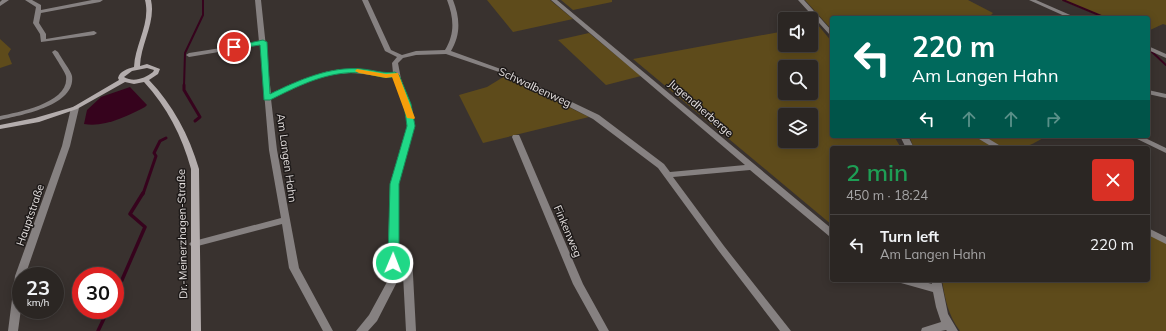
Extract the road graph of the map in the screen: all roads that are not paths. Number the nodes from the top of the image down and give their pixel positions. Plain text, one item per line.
1 (6, 0) edge
2 (28, 0) edge
3 (100, 0) edge
4 (148, 0) edge
5 (258, 0) edge
6 (365, 0) edge
7 (450, 0) edge
8 (554, 0) edge
9 (801, 0) edge
10 (1032, 0) edge
11 (0, 4) edge
12 (1045, 6) junction
13 (38, 12) junction
14 (1058, 16) edge
15 (1069, 16) edge
16 (830, 32) edge
17 (94, 33) dead end
18 (263, 42) junction
19 (1150, 49) edge
20 (55, 52) dead end
21 (447, 52) junction
22 (189, 55) dead end
23 (1166, 56) edge
24 (401, 57) junction
25 (137, 68) junction
26 (395, 75) junction
27 (145, 79) junction
28 (124, 80) junction
29 (1150, 92) edge
30 (1166, 96) edge
31 (267, 98) junction
32 (75, 108) junction
33 (0, 118) edge
34 (0, 127) edge
35 (516, 137) dead end
36 (982, 138) edge
37 (1139, 138) edge
38 (996, 146) edge
39 (1166, 151) edge
40 (752, 167) junction
41 (669, 175) junction
42 (284, 220) junction
43 (830, 232) edge
44 (1150, 232) edge
45 (1166, 241) edge
46 (194, 244) junction
47 (407, 256) dead end
48 (917, 282) edge
49 (937, 285) edge
50 (950, 328) edge
51 (13, 331) edge
52 (196, 331) edge
53 (328, 331) edge
54 (361, 331) edge
55 (411, 331) edge
56 (604, 331) edge
57 (786, 331) edge
58 (926, 331) edge

1 - 11 street
2 - 13 street
3 - 13 street
4 - 25 main road
5 - 18 street, Am Langen Hahn
6 - 24 street
7 - 21 street
8 - 40 street, Jugendherberge
9 - 16 street
10 - 12 street
12 - 14 street
12 - 15 street
13 - 17 street
18 - 22 street
18 - 31 street, Am Langen Hahn
19 - 23 street
20 - 33 street
21 - 24 street, Schwalbenweg
21 - 41 street, Schwalbenweg
24 - 26 street
25 - 27 main road
25 - 28 main road
26 - 31 street
26 - 54 street
27 - 28 main road
27 - 46 main road, Dr.-Meinerzhagen-Straße
28 - 32 main road
29 - 30 street
31 - 42 street, Am Langen Hahn
32 - 34 main road
32 - 51 street, Hauptstraße
35 - 56 street, Finkenweg
36 - 38 street
37 - 39 street
40 - 41 street
40 - 43 street, Jugendherberge
41 - 57 street, Schwalbenweg
42 - 46 street
42 - 53 street, Am Langen Hahn
44 - 45 street
46 - 52 main road, Dr.-Meinerzhagen-Straße
47 - 55 street
48 - 49 street
49 - 50 street
50 - 58 street

